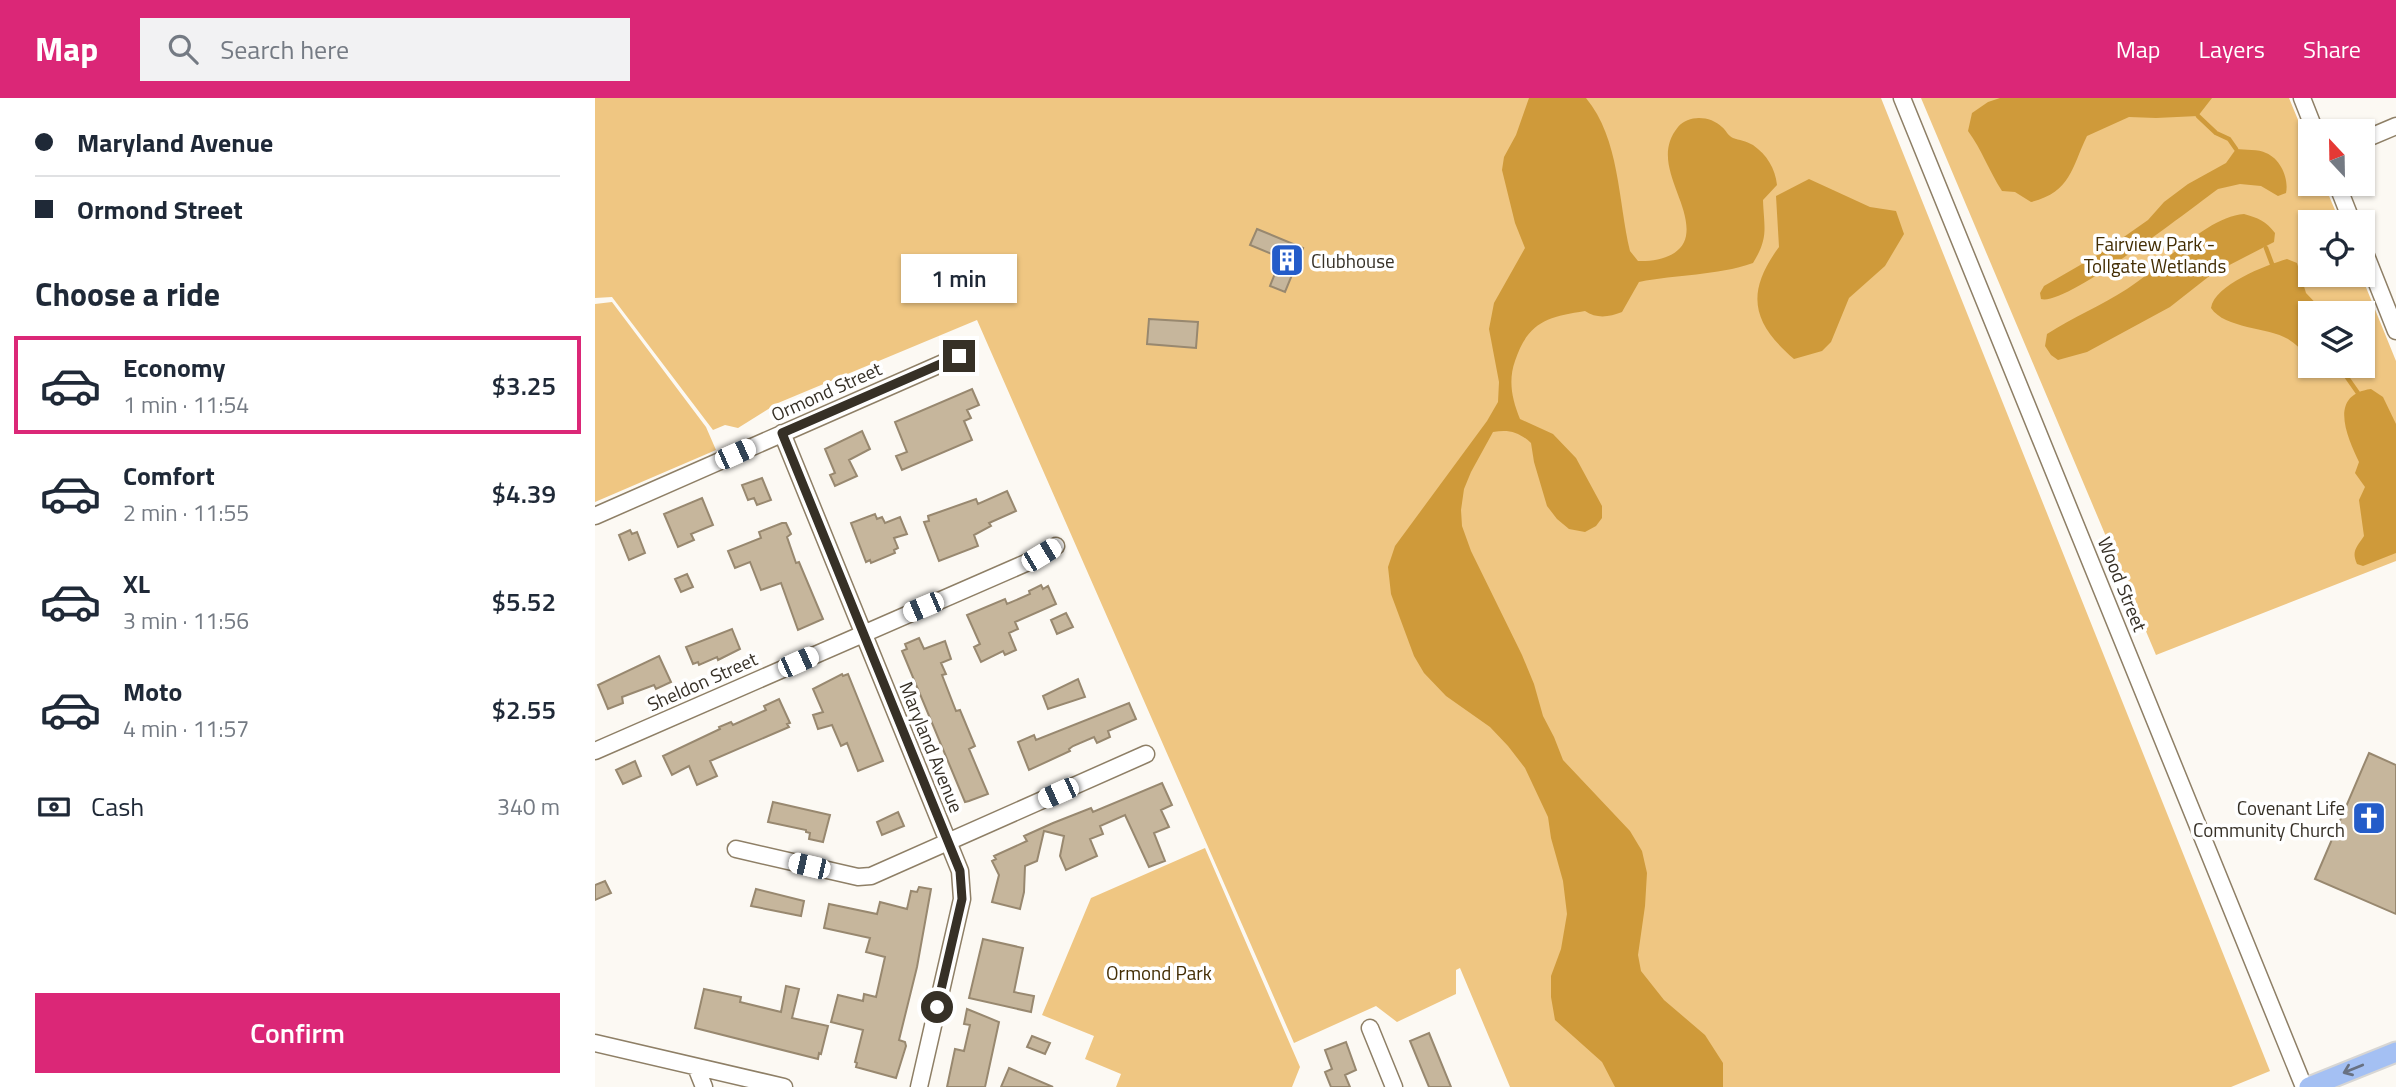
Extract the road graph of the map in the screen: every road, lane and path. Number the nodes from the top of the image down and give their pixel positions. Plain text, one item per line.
1 (1902, 98) edge
2 (2302, 98) edge
3 (2310, 119) edge
4 (2396, 126) edge
5 (2375, 135) edge
6 (2375, 278) edge
7 (2396, 331) edge
8 (959, 356) dead end
9 (782, 433) junction
10 (595, 516) edge
11 (1056, 546) dead end
12 (863, 633) junction
13 (595, 751) edge
14 (1146, 754) dead end
15 (948, 841) junction
16 (736, 849) dead end
17 (1370, 1028) dead end
18 (595, 1043) edge
19 (2396, 1052) edge
20 (695, 1067) junction
21 (704, 1087) edge
22 (784, 1087) edge
23 (919, 1087) edge
24 (1394, 1087) edge
25 (2307, 1087) edge

1 - 25 street, Wood Street
2 - 3 street
4 - 5 street
6 - 7 street
8 - 9 street, Ormond Street
9 - 10 street, Ormond Street
9 - 12 street, Maryland Avenue
11 - 12 street, Sheldon Street
12 - 13 street, Sheldon Street
12 - 15 street, Maryland Avenue
14 - 15 street
15 - 16 street
15 - 23 street, Maryland Avenue
17 - 24 street
18 - 20 street
19 -> 25 main road
20 - 21 street
20 - 22 street

